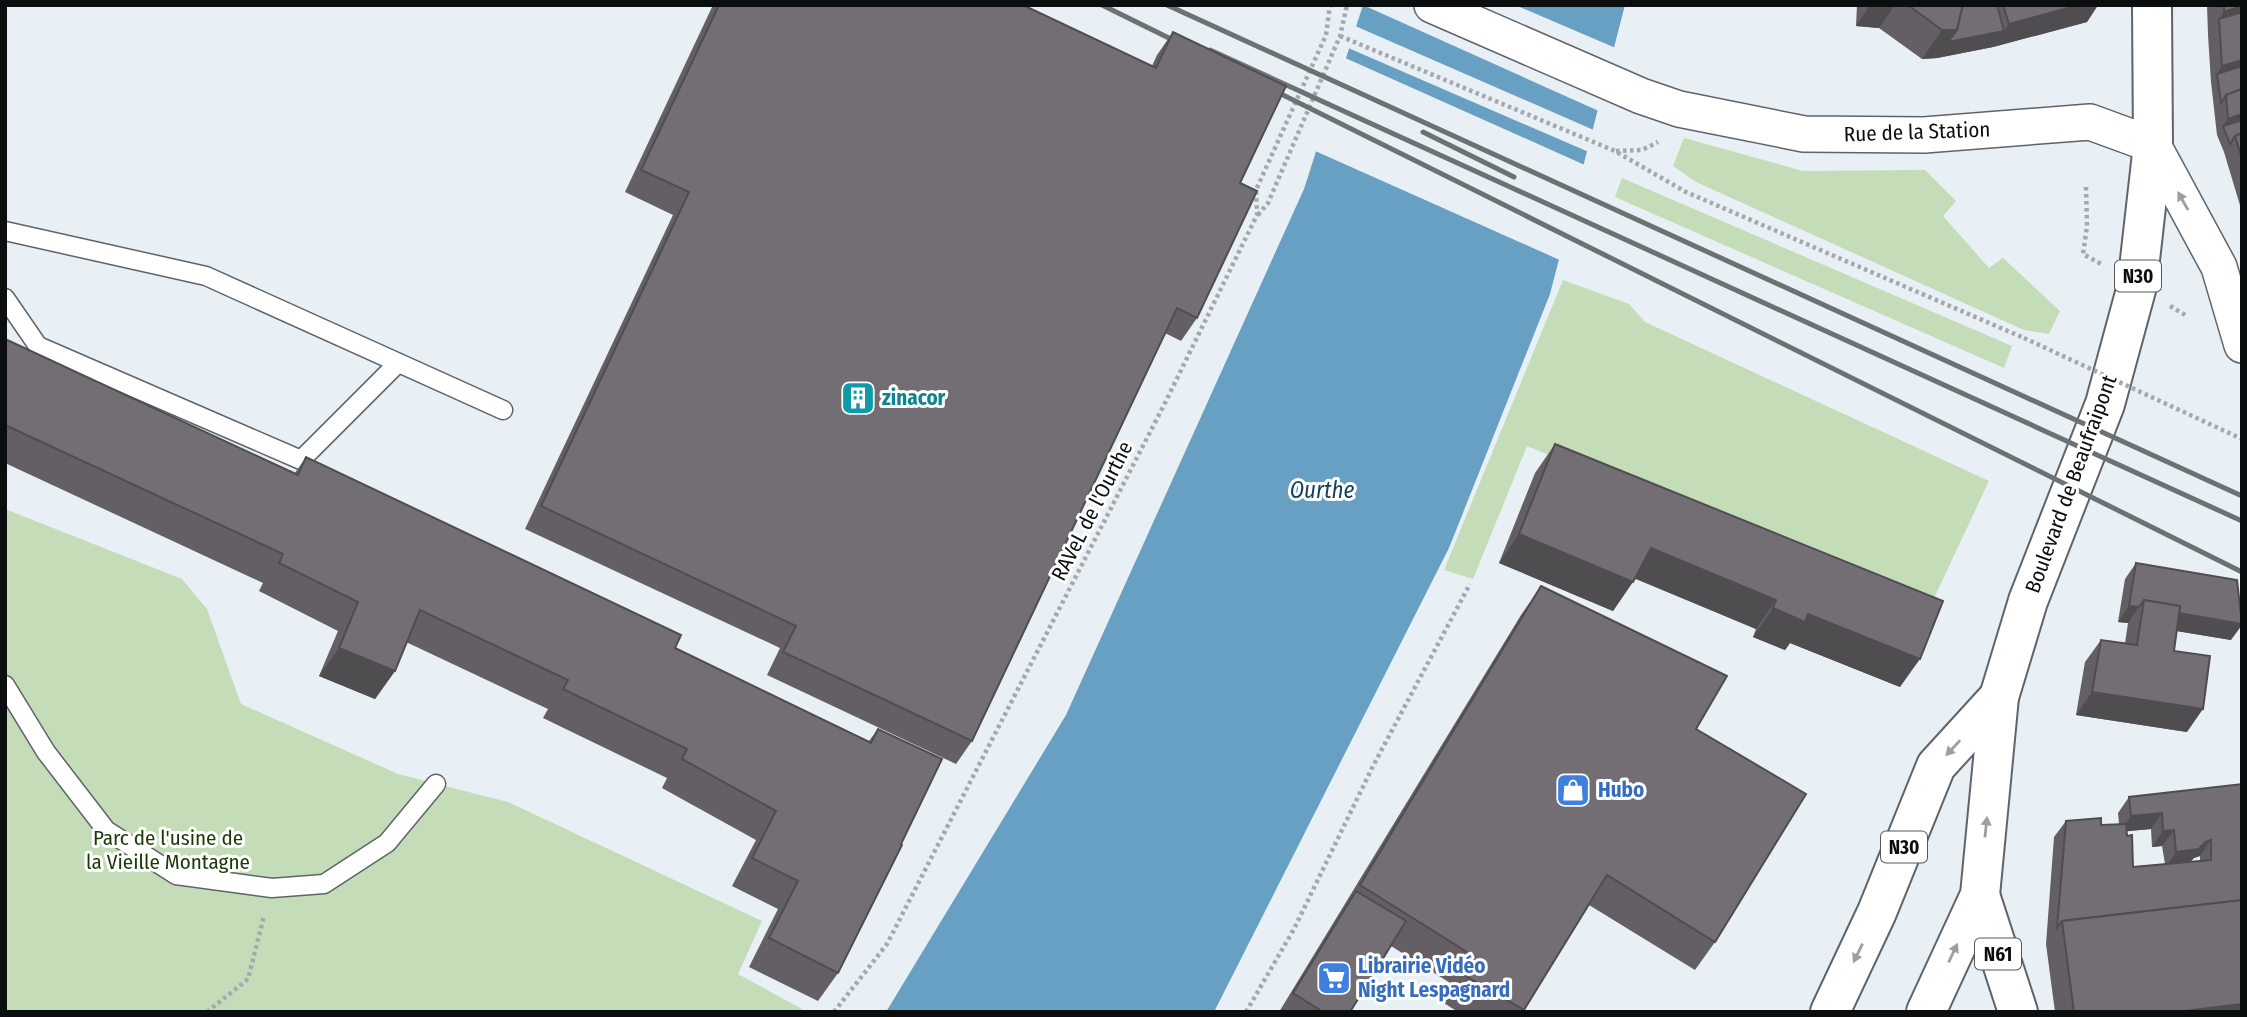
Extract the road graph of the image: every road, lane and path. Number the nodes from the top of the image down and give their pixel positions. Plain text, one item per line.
1 (1330, 5) edge
2 (1348, 5) edge
3 (1432, 5) edge
4 (2152, 5) edge
5 (1340, 36) junction
6 (1672, 121) junction
7 (2153, 145) junction
8 (1615, 151) junction
9 (2086, 187) dead end
10 (1257, 215) junction
11 (5, 231) edge
12 (2083, 254) dead end
13 (5, 298) edge
14 (2242, 345) edge
15 (398, 363) junction
16 (503, 410) dead end
17 (2242, 439) edge
18 (1470, 584) dead end
19 (5, 685) edge
20 (1999, 697) junction
21 (436, 784) dead end
22 (272, 888) junction
23 (1980, 895) junction
24 (207, 1012) edge
25 (834, 1012) edge
26 (1246, 1012) edge
27 (1830, 1012) edge
28 (1926, 1012) edge
29 (2018, 1012) edge

1 - 10 path, RAVeL de l'Ourthe
2 - 5 path
3 - 6 street, Rue de la Station
4 - 7 main road, N30
5 - 8 path
5 - 10 path
6 - 7 street, Rue de la Station
6 - 8 path
14 -> 7 street
7 - 20 main road, Boulevard de Beaufraipont / N30
8 - 17 path, bridge
9 - 12 path
10 - 25 path, RAVeL de l'Ourthe
11 - 15 lane
13 - 15 lane
15 - 16 lane
18 - 26 path
19 - 22 lane
23 -> 20 main road, Boulevard de Beaufraipont / N30
20 -> 27 main road, Boulevard de Beaufraipont / N30
21 - 22 lane
22 - 24 path
28 -> 23 main road, Boulevard de Beaufraipont / N30
23 - 29 main road, N61

